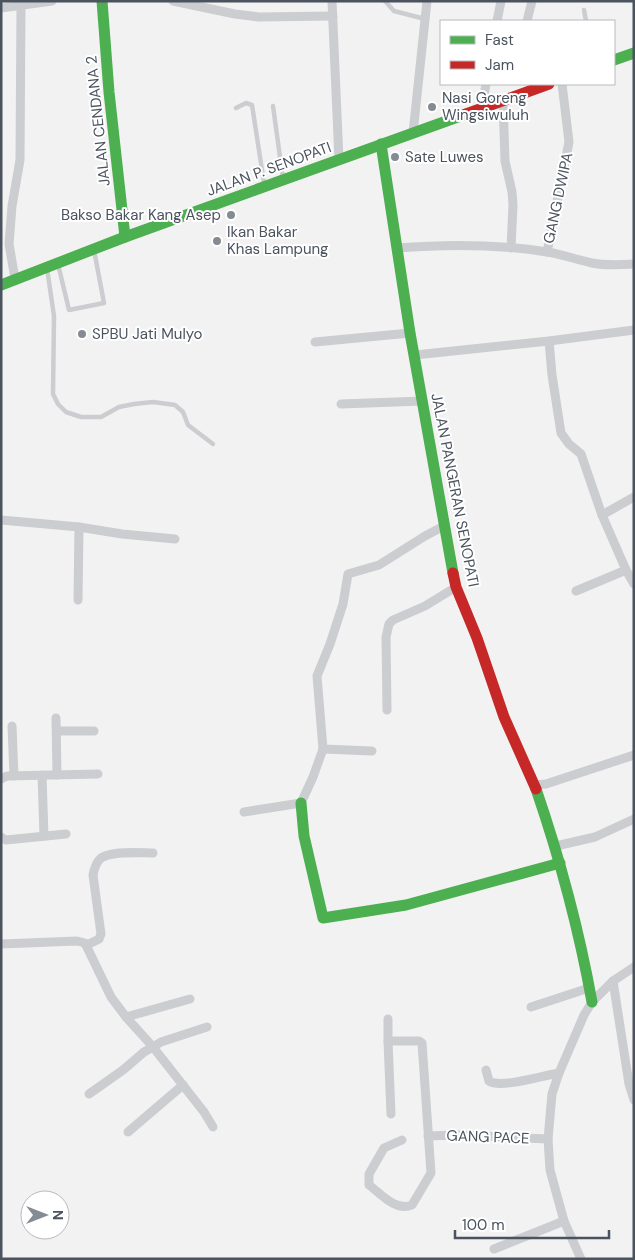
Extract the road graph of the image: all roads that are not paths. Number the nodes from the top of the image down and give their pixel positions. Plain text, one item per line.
1 (52, 1) edge
2 (102, 1) edge
3 (173, 1) edge
4 (332, 1) edge
5 (385, 1) edge
6 (426, 1) edge
7 (501, 1) edge
8 (532, 1) edge
9 (21, 4) junction
10 (1, 8) edge
11 (584, 10) dead end
12 (333, 16) junction
13 (425, 20) junction
14 (497, 20) edge
15 (527, 20) edge
16 (586, 20) edge
17 (634, 53) edge
18 (615, 60) edge
19 (486, 85) edge
20 (562, 85) edge
21 (531, 87) edge
22 (503, 100) junction
23 (273, 106) dead end
24 (236, 108) dead end
25 (482, 108) junction
26 (413, 133) junction
27 (382, 144) junction
28 (339, 160) junction
29 (283, 180) junction
30 (265, 187) junction
31 (125, 237) junction
32 (397, 248) junction
33 (511, 248) junction
34 (94, 249) junction
35 (547, 252) junction
36 (58, 263) junction
37 (634, 264) edge
38 (47, 267) junction
39 (16, 279) junction
40 (1, 285) edge
41 (634, 330) edge
42 (410, 333) junction
43 (549, 341) junction
44 (315, 342) dead end
45 (415, 355) junction
46 (423, 401) junction
47 (341, 404) dead end
48 (212, 444) dead end
49 (634, 497) edge
50 (602, 515) junction
51 (1, 520) edge
52 (444, 526) junction
53 (79, 527) junction
54 (175, 539) dead end
55 (626, 570) junction
56 (634, 584) edge
57 (456, 587) junction
58 (576, 591) dead end
59 (78, 600) dead end
60 (387, 710) dead end
61 (56, 718) dead end
62 (12, 726) dead end
63 (56, 731) junction
64 (94, 731) dead end
65 (323, 749) junction
66 (372, 751) dead end
67 (634, 755) edge
68 (98, 774) dead end
69 (42, 775) junction
70 (57, 775) junction
71 (14, 776) junction
72 (1, 779) edge
73 (535, 785) junction
74 (301, 803) junction
75 (244, 812) dead end
76 (634, 819) edge
77 (66, 834) dead end
78 (44, 836) junction
79 (1, 837) edge
80 (556, 846) junction
81 (153, 852) dead end
82 (560, 863) junction
83 (1, 944) edge
84 (87, 945) junction
85 (634, 967) edge
86 (614, 981) junction
87 (588, 988) junction
88 (190, 999) dead end
89 (592, 1002) junction
90 (531, 1007) dead end
91 (126, 1017) junction
92 (388, 1019) dead end
93 (207, 1027) dead end
94 (388, 1041) junction
95 (153, 1047) junction
96 (486, 1070) dead end
97 (558, 1072) junction
98 (183, 1086) junction
99 (89, 1094) dead end
100 (634, 1100) edge
101 (391, 1114) dead end
102 (213, 1127) dead end
103 (128, 1132) dead end
104 (428, 1136) junction
105 (548, 1139) junction
106 (402, 1140) dead end
107 (564, 1221) junction
108 (494, 1249) dead end
109 (581, 1259) edge

1 - 9 street
2 - 31 street, JALAN CENDANA 2
3 - 12 street
4 - 12 street
5 - 13 lane
6 - 13 street
7 - 14 street
8 - 15 street
9 - 10 street
9 - 39 street
11 - 16 lane
12 - 28 street
13 - 26 street
17 - 18 street
19 - 25 street
20 - 35 street, GANG DWIPA
21 - 22 street, JALAN P. SENOPATI
22 - 25 street, JALAN P. SENOPATI
22 - 33 street
23 - 29 lane
24 - 30 lane
25 - 26 street, JALAN P. SENOPATI
26 - 27 street, JALAN P. SENOPATI
27 - 28 street, JALAN P. SENOPATI
27 - 32 street, JALAN PANGERAN SENOPATI
28 - 29 street, JALAN P. SENOPATI
29 - 30 street, JALAN P. SENOPATI
30 - 31 street, JALAN P. SENOPATI
31 - 34 street, JALAN P. SENOPATI
32 - 33 street
32 - 42 street, JALAN PANGERAN SENOPATI
33 - 35 street
34 - 36 street, JALAN P. SENOPATI
34 - 36 lane
35 - 37 street
36 - 38 street, JALAN P. SENOPATI
38 - 39 street, JALAN P. SENOPATI
38 - 48 lane
39 - 40 street, JALAN P. SENOPATI
41 - 43 street
42 - 44 street
42 - 45 street, JALAN PANGERAN SENOPATI
43 - 45 street
43 - 50 street
45 - 46 street, JALAN PANGERAN SENOPATI
46 - 47 street
46 - 52 street, JALAN PANGERAN SENOPATI
49 - 50 street
50 - 55 street
51 - 53 street
52 - 57 street, JALAN PANGERAN SENOPATI
52 - 65 street
53 - 54 street
53 - 59 street
55 - 56 street
55 - 58 street
57 - 60 street
57 - 73 street, JALAN PANGERAN SENOPATI
61 - 63 street
62 - 71 street
63 - 64 street
63 - 70 street
65 - 66 street
65 - 74 street
67 - 73 street
68 - 70 street
69 - 70 street
69 - 71 street
69 - 78 street
71 - 72 street
73 - 80 street, JALAN PANGERAN SENOPATI
74 - 75 street
74 - 82 street
76 - 80 street
77 - 78 street
78 - 79 street
80 - 82 street, JALAN PANGERAN SENOPATI
81 - 84 street
82 - 87 street, JALAN PANGERAN SENOPATI
83 - 84 street
84 - 91 street
85 - 86 street
86 - 89 street
86 - 100 street
87 - 89 street, JALAN PANGERAN SENOPATI
87 - 90 street
88 - 91 street
89 - 97 street
91 - 95 street
92 - 94 street
93 - 95 street
94 - 101 street
94 - 104 street
95 - 98 street
95 - 99 street
96 - 97 street
97 - 105 street
98 - 102 street
98 - 103 street
104 - 105 street, GANG PACE
104 - 106 street
105 - 107 street
107 - 108 street
107 - 109 street

